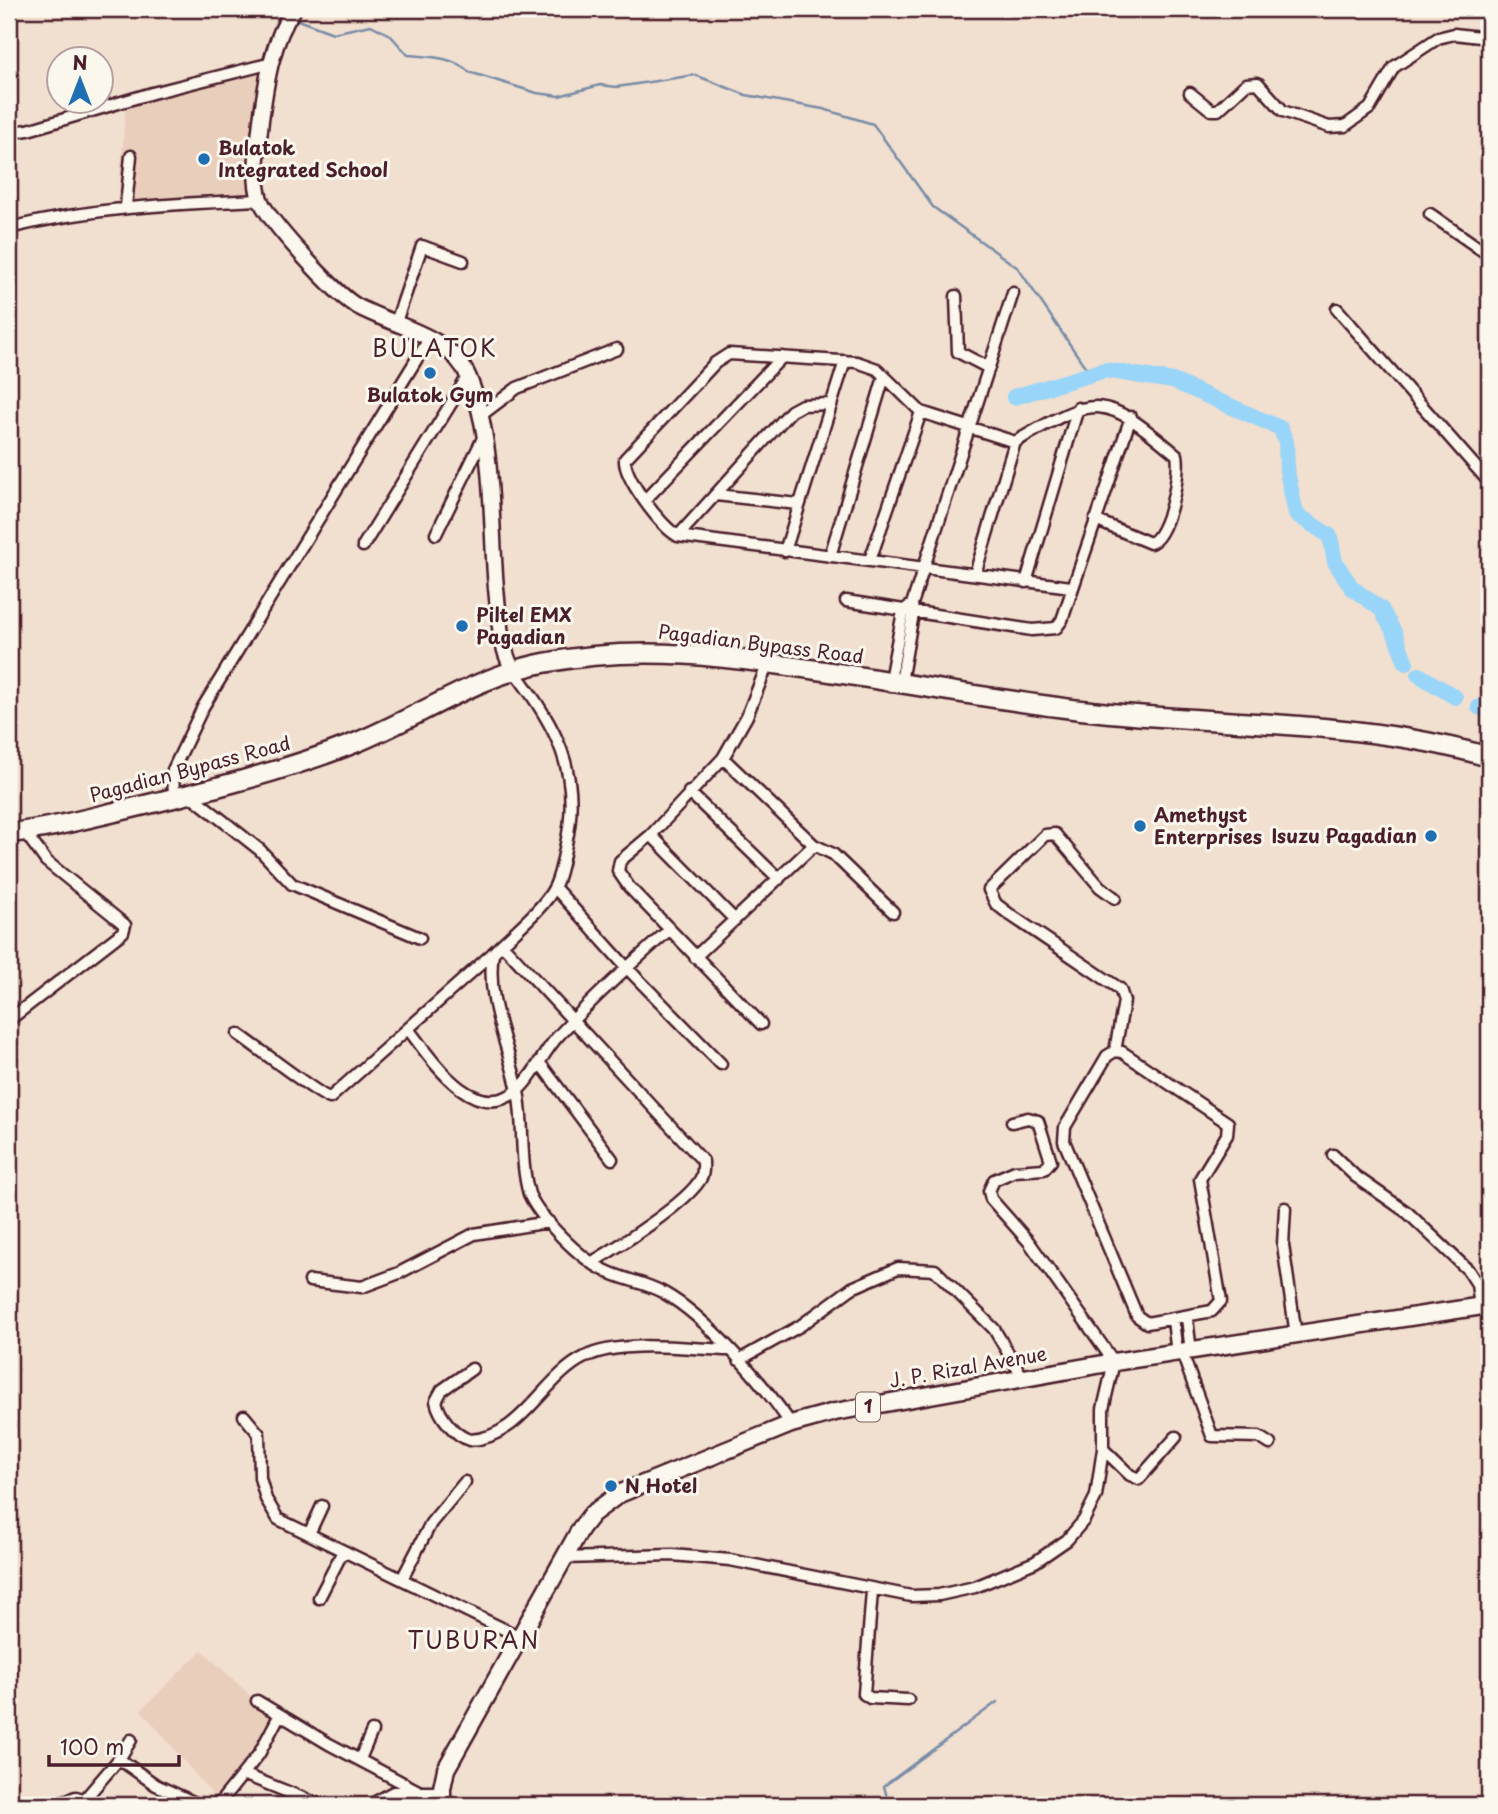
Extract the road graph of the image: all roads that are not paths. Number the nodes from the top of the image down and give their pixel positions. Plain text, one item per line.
1 (294, 9) edge
2 (1489, 38) edge
3 (272, 63) junction
4 (1190, 93) dead end
5 (11, 132) edge
6 (131, 156) dead end
7 (260, 200) junction
8 (126, 206) junction
9 (1430, 214) dead end
10 (9, 228) edge
11 (1489, 255) edge
12 (463, 261) dead end
13 (1013, 293) dead end
14 (956, 296) dead end
15 (1337, 309) dead end
16 (396, 322) junction
17 (429, 339) junction
18 (617, 349) dead end
19 (782, 357) junction
20 (845, 361) junction
21 (987, 367) junction
22 (468, 376) junction
23 (884, 377) junction
24 (829, 404) junction
25 (1078, 408) junction
26 (921, 412) junction
27 (480, 416) junction
28 (1131, 417) junction
29 (968, 429) junction
30 (484, 436) junction
31 (1015, 442) junction
32 (1489, 482) edge
33 (716, 495) junction
34 (646, 499) junction
35 (798, 504) junction
36 (1095, 520) junction
37 (436, 534) dead end
38 (678, 536) junction
39 (363, 546) dead end
40 (785, 551) junction
41 (830, 556) junction
42 (870, 560) junction
43 (924, 566) junction
44 (975, 574) junction
45 (1026, 582) junction
46 (1071, 587) junction
47 (846, 601) dead end
48 (909, 610) junction
49 (768, 663) junction
50 (513, 670) junction
51 (895, 681) junction
52 (1489, 757) edge
53 (723, 758) junction
54 (689, 792) junction
55 (181, 796) junction
56 (16, 832) edge
57 (652, 835) junction
58 (814, 845) junction
59 (779, 879) junction
60 (555, 888) junction
61 (1115, 898) dead end
62 (893, 912) dead end
63 (735, 920) junction
64 (670, 930) junction
65 (420, 937) dead end
66 (502, 944) junction
67 (493, 953) junction
68 (695, 957) junction
69 (627, 968) junction
70 (9, 1020) edge
71 (575, 1020) junction
72 (761, 1024) dead end
73 (409, 1030) junction
74 (238, 1034) dead end
75 (1115, 1051) junction
76 (539, 1062) junction
77 (721, 1064) dead end
78 (517, 1090) junction
79 (1012, 1122) dead end
80 (1333, 1155) dead end
81 (612, 1159) dead end
82 (1286, 1208) dead end
83 (549, 1222) junction
84 (591, 1263) junction
85 (310, 1281) dead end
86 (1484, 1306) edge
87 (1187, 1318) junction
88 (1173, 1320) junction
89 (1296, 1335) junction
90 (729, 1350) junction
91 (1183, 1353) junction
92 (738, 1360) junction
93 (1115, 1362) junction
94 (472, 1369) dead end
95 (1023, 1378) junction
96 (244, 1416) dead end
97 (791, 1424) junction
98 (1176, 1437) dead end
99 (1270, 1444) dead end
100 (1103, 1449) junction
101 (465, 1482) dead end
102 (322, 1506) dead end
103 (309, 1534) junction
104 (343, 1551) junction
105 (564, 1558) junction
106 (402, 1579) junction
107 (872, 1591) junction
108 (319, 1598) dead end
109 (519, 1636) junction
110 (908, 1700) dead end
111 (257, 1701) dead end
112 (279, 1716) junction
113 (372, 1731) dead end
114 (131, 1740) dead end
115 (119, 1759) junction
116 (360, 1759) junction
117 (243, 1774) junction
118 (422, 1793) junction
119 (441, 1800) edge
120 (90, 1802) edge
121 (59, 1805) edge
122 (200, 1805) edge
123 (218, 1805) edge
124 (320, 1805) edge
125 (374, 1805) edge

1 - 3 street
2 - 4 street
3 - 5 street
3 - 7 street
6 - 8 street
7 - 8 street
7 - 16 street
8 - 10 street
9 - 11 street
12 - 16 street
13 - 21 street
14 - 21 street
15 - 32 street
16 - 17 street
17 - 22 street
17 - 55 street
18 - 27 street
19 - 20 street
19 - 34 street
19 - 34 street
20 - 23 street
20 - 24 street
21 - 29 street
22 - 27 street
22 - 39 street
23 - 26 street
23 - 41 street
24 - 33 street
24 - 35 street
25 - 28 street
25 - 31 street
25 - 45 street
26 - 29 street
26 - 42 street
27 - 30 street
28 - 36 street
28 - 36 street
29 - 31 street
29 - 43 street
30 - 37 street
30 - 50 street
31 - 44 street
33 - 35 street
33 - 38 street
34 - 38 street
35 - 40 street
36 - 46 street
38 - 40 street
40 - 41 street
41 - 42 street
42 - 43 street
43 - 44 street
43 - 48 street
44 - 45 street
45 - 46 street
46 - 48 street
47 - 48 street
48 - 51 street
49 - 50 highway, Pagadian Bypass Road
49 - 51 highway, Pagadian Bypass Road
49 - 53 street
50 - 55 highway, Pagadian Bypass Road
50 - 60 street
51 - 52 highway, Pagadian Bypass Road
53 - 54 street
53 - 58 street
54 - 57 street
54 - 59 street
55 - 56 highway, Pagadian Bypass Road
55 - 65 street
56 - 70 street
57 - 63 street
57 - 64 street
58 - 59 street
58 - 62 street
59 - 63 street
60 - 66 street
60 - 69 street
61 - 75 street
63 - 68 street
64 - 68 street
64 - 69 street
66 - 67 street
66 - 71 street
67 - 73 street
67 - 78 street
68 - 72 street
69 - 71 street
69 - 77 street
71 - 76 street
71 - 84 street
73 - 74 street
73 - 78 street
75 - 87 street
75 - 88 street
76 - 78 street
76 - 81 street
78 - 83 street
79 - 93 street
80 - 86 street
82 - 89 street
83 - 84 street
83 - 85 street
84 - 90 street
86 - 89 main road, J. P. Rizal Avenue / 1
87 - 88 street
87 - 91 street
88 - 91 street
89 - 91 main road, J. P. Rizal Avenue / 1
90 - 92 street
90 - 94 street
91 - 93 main road, J. P. Rizal Avenue / 1
91 - 99 street
92 - 95 street
92 - 97 street
93 - 95 main road, J. P. Rizal Avenue / 1
93 - 100 street
95 - 97 main road, J. P. Rizal Avenue / 1
96 - 103 street
97 - 105 main road, J. P. Rizal Avenue / 1
98 - 100 street
100 - 107 street
101 - 106 street
102 - 103 street
103 - 104 street
104 - 106 street
104 - 108 street
105 - 107 street
105 - 109 main road, J. P. Rizal Avenue / 1
106 - 109 street
107 - 110 street
109 - 119 main road, J. P. Rizal Avenue / 1
111 - 112 street
112 - 116 street
112 - 117 street
113 - 116 street
114 - 115 street
115 - 120 street
115 - 122 street
116 - 118 street
117 - 123 street
117 - 124 street
118 - 119 street
118 - 125 street
120 - 121 street

